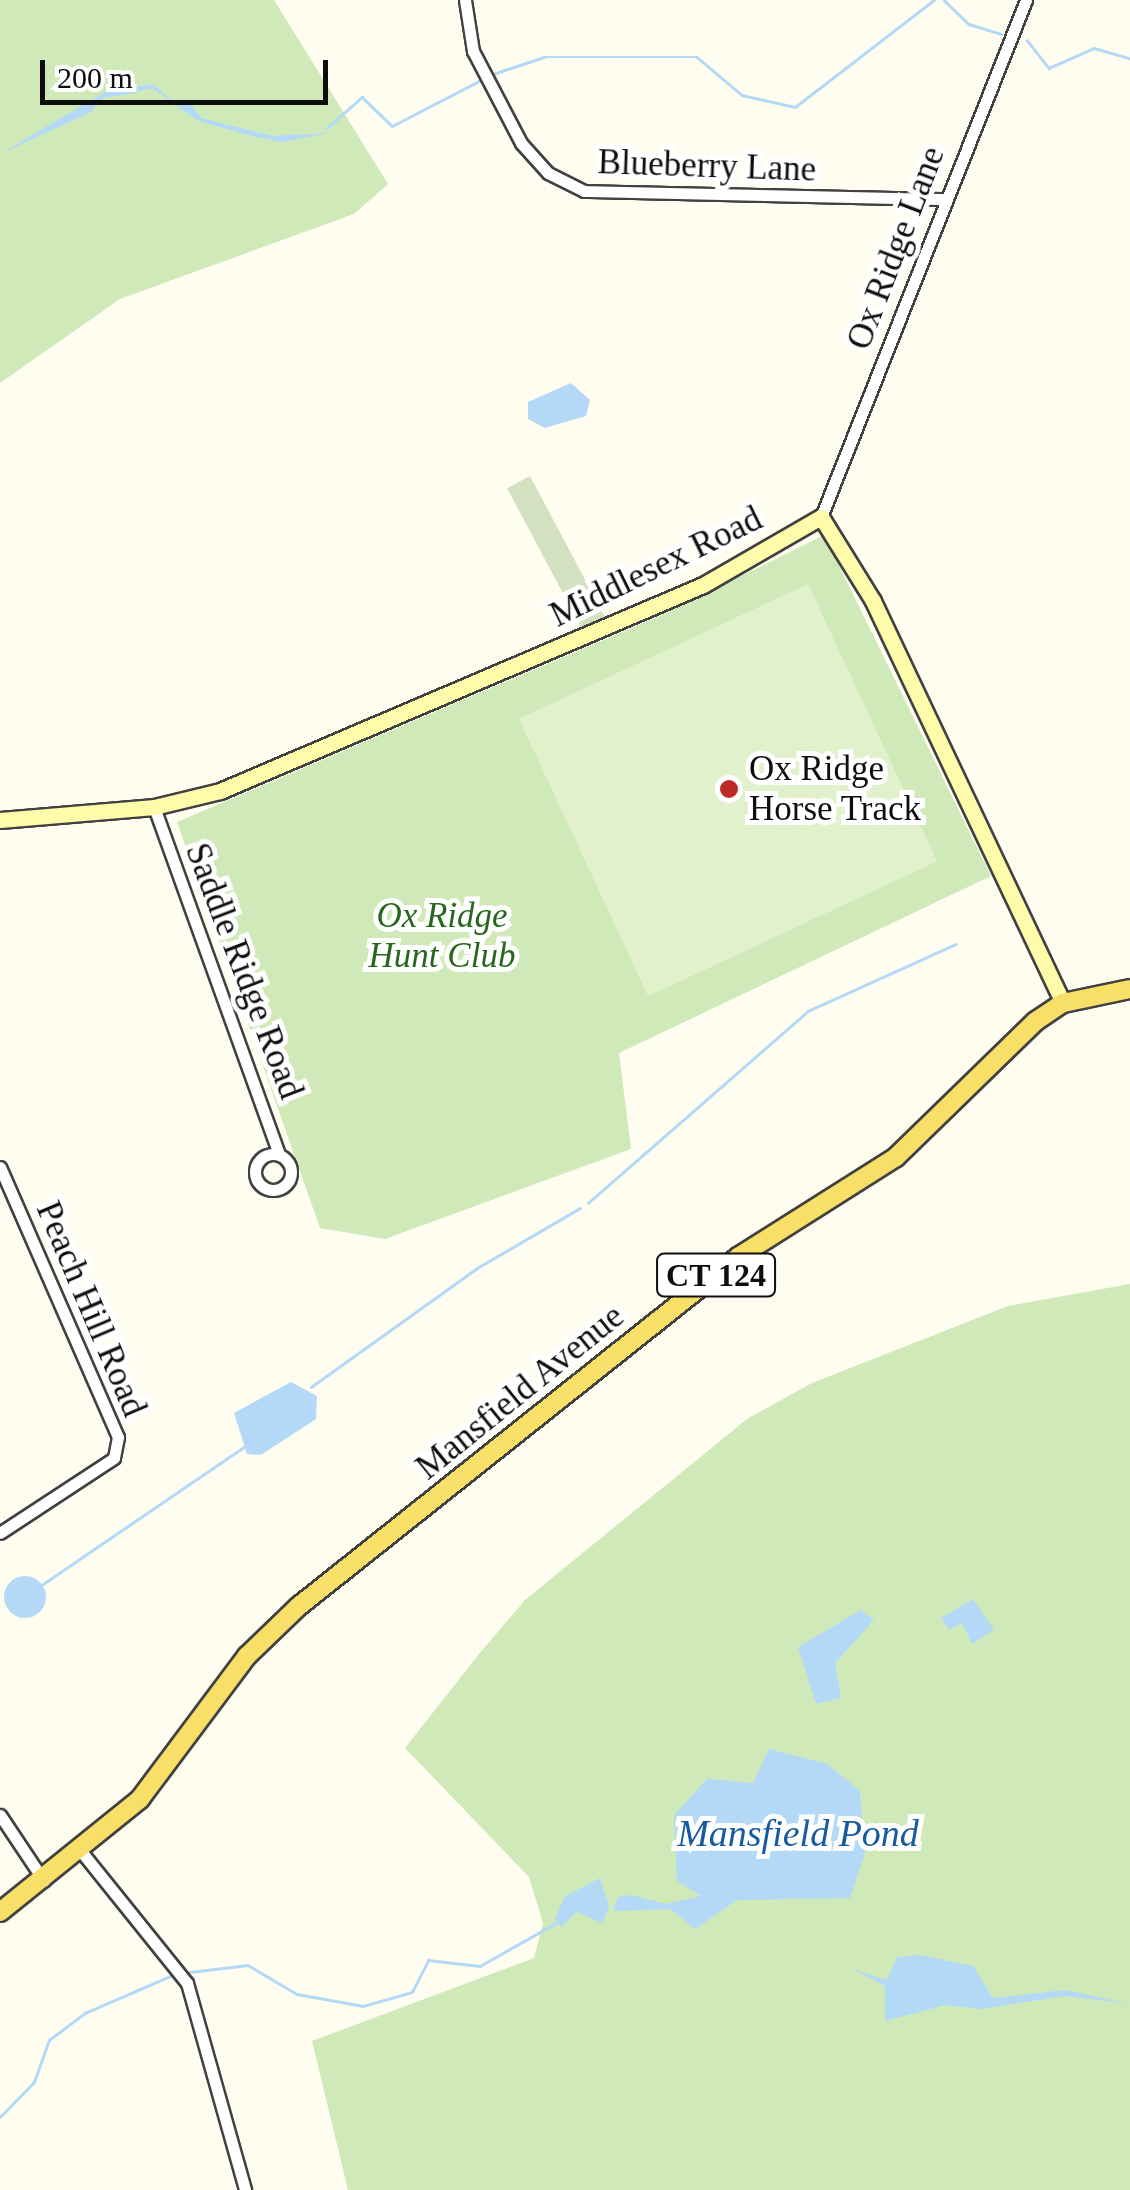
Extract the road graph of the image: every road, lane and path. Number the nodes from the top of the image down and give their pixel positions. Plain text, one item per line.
1 (465, 0) edge
2 (1026, 0) edge
3 (944, 199) junction
4 (820, 518) junction
5 (154, 807) junction
6 (0, 820) edge
7 (1130, 989) edge
8 (1063, 1003) junction
9 (279, 1154) dead end
10 (0, 1167) edge
11 (0, 1532) edge
12 (0, 1815) edge
13 (80, 1850) junction
14 (44, 1881) junction
15 (0, 1912) edge
16 (245, 2190) edge

1 - 3 street, Blueberry Lane
2 - 3 street, Ox Ridge Lane
3 - 4 street, Ox Ridge Lane
4 - 5 main road, Middlesex Road
4 - 8 main road
5 - 6 main road, Middlesex Road
5 - 9 street, Saddle Ridge Road
7 - 8 main road
8 - 13 main road, Mansfield Avenue / CT 124
10 - 11 street, Peach Hill Road
12 - 14 street
13 - 14 main road, Mansfield Avenue / CT 124
13 - 16 street
14 - 15 main road, Mansfield Avenue / CT 124

